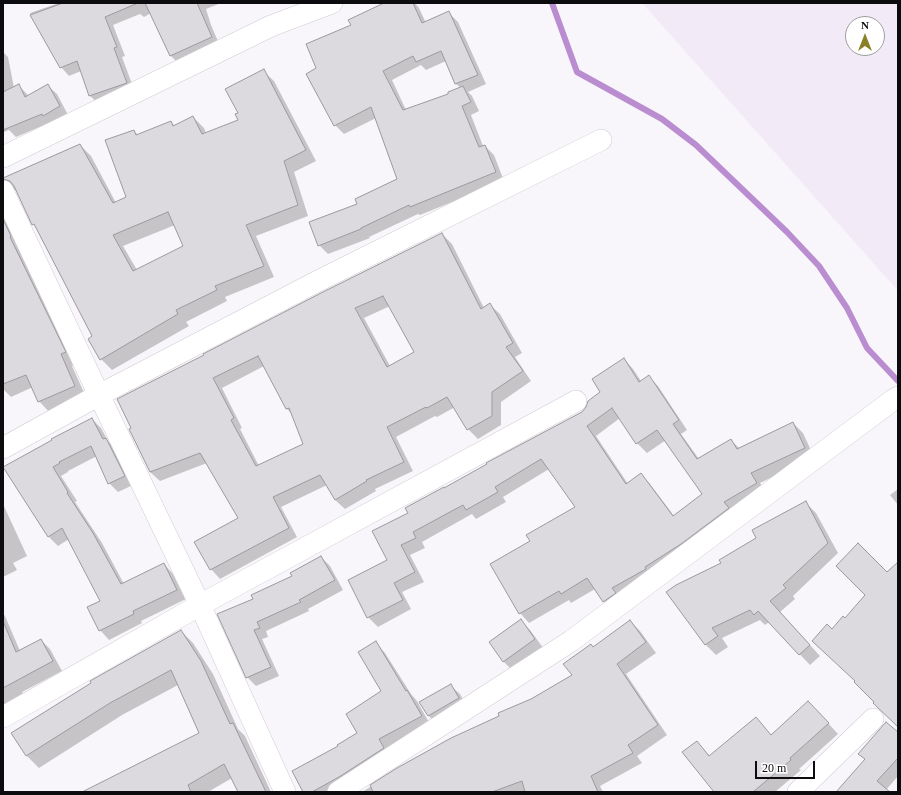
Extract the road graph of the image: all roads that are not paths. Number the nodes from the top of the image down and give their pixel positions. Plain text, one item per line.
1 (332, 3) edge
2 (601, 140) dead end
3 (3, 157) edge
4 (3, 191) edge
5 (99, 395) junction
6 (895, 399) edge
7 (576, 401) dead end
8 (3, 448) edge
9 (200, 605) junction
10 (3, 717) edge
11 (872, 719) dead end
12 (285, 792) edge
13 (338, 792) edge
14 (798, 792) edge

1 - 3 street
2 - 5 street
4 - 5 street
5 - 8 street
5 - 9 street
6 - 13 street
7 - 9 street
9 - 10 street
9 - 12 street
11 - 14 street

